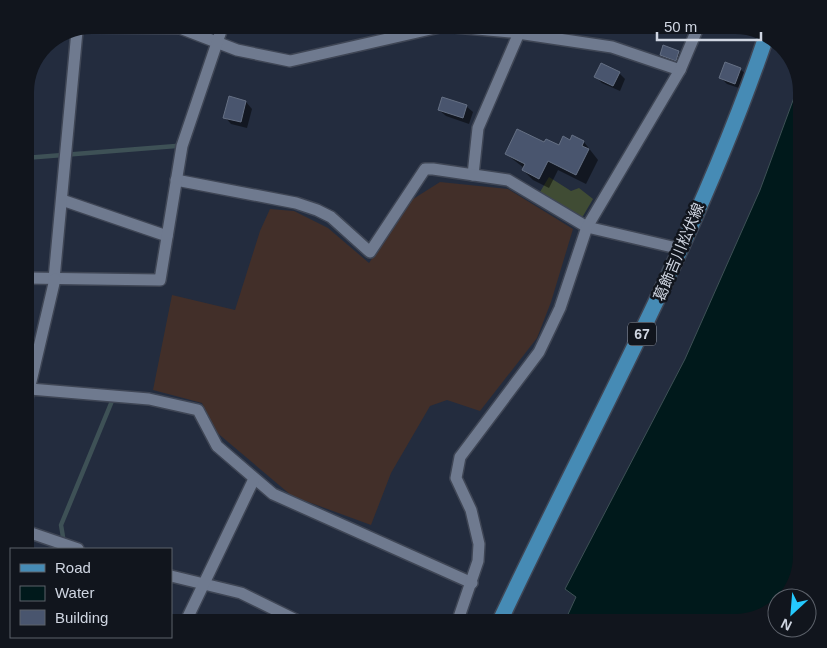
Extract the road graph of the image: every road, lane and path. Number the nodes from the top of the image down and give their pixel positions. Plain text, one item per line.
1 (198, 34) edge
2 (220, 34) edge
3 (409, 34) edge
4 (513, 34) edge
5 (537, 34) edge
6 (695, 34) edge
7 (76, 36) edge
8 (218, 41) junction
9 (764, 42) edge
10 (680, 70) junction
11 (473, 175) junction
12 (176, 180) junction
13 (62, 200) junction
14 (587, 227) junction
15 (167, 236) junction
16 (681, 249) junction
17 (34, 278) edge
18 (55, 279) junction
19 (34, 371) edge
20 (34, 389) edge
21 (254, 479) junction
22 (34, 534) edge
23 (75, 548) edge
24 (172, 576) edge
25 (203, 583) junction
26 (472, 583) junction
27 (189, 614) edge
28 (285, 614) edge
29 (460, 614) edge
30 (503, 614) edge

1 - 8 street
2 - 8 street
3 - 8 street
4 - 11 street
5 - 10 street
6 - 10 street
7 - 13 street
8 - 12 street
9 - 16 main road, 葛飾吉川松伏線 / 67
10 - 14 street
11 - 12 street
11 - 14 street
12 - 15 street
13 - 15 street
13 - 18 street
14 - 16 street
14 - 26 street
15 - 18 street
16 - 30 main road, 葛飾吉川松伏線 / 67
17 - 18 street
18 - 19 street
20 - 21 street
21 - 25 street
21 - 26 street
22 - 23 street
24 - 25 street
25 - 27 street
25 - 28 street
26 - 29 street

